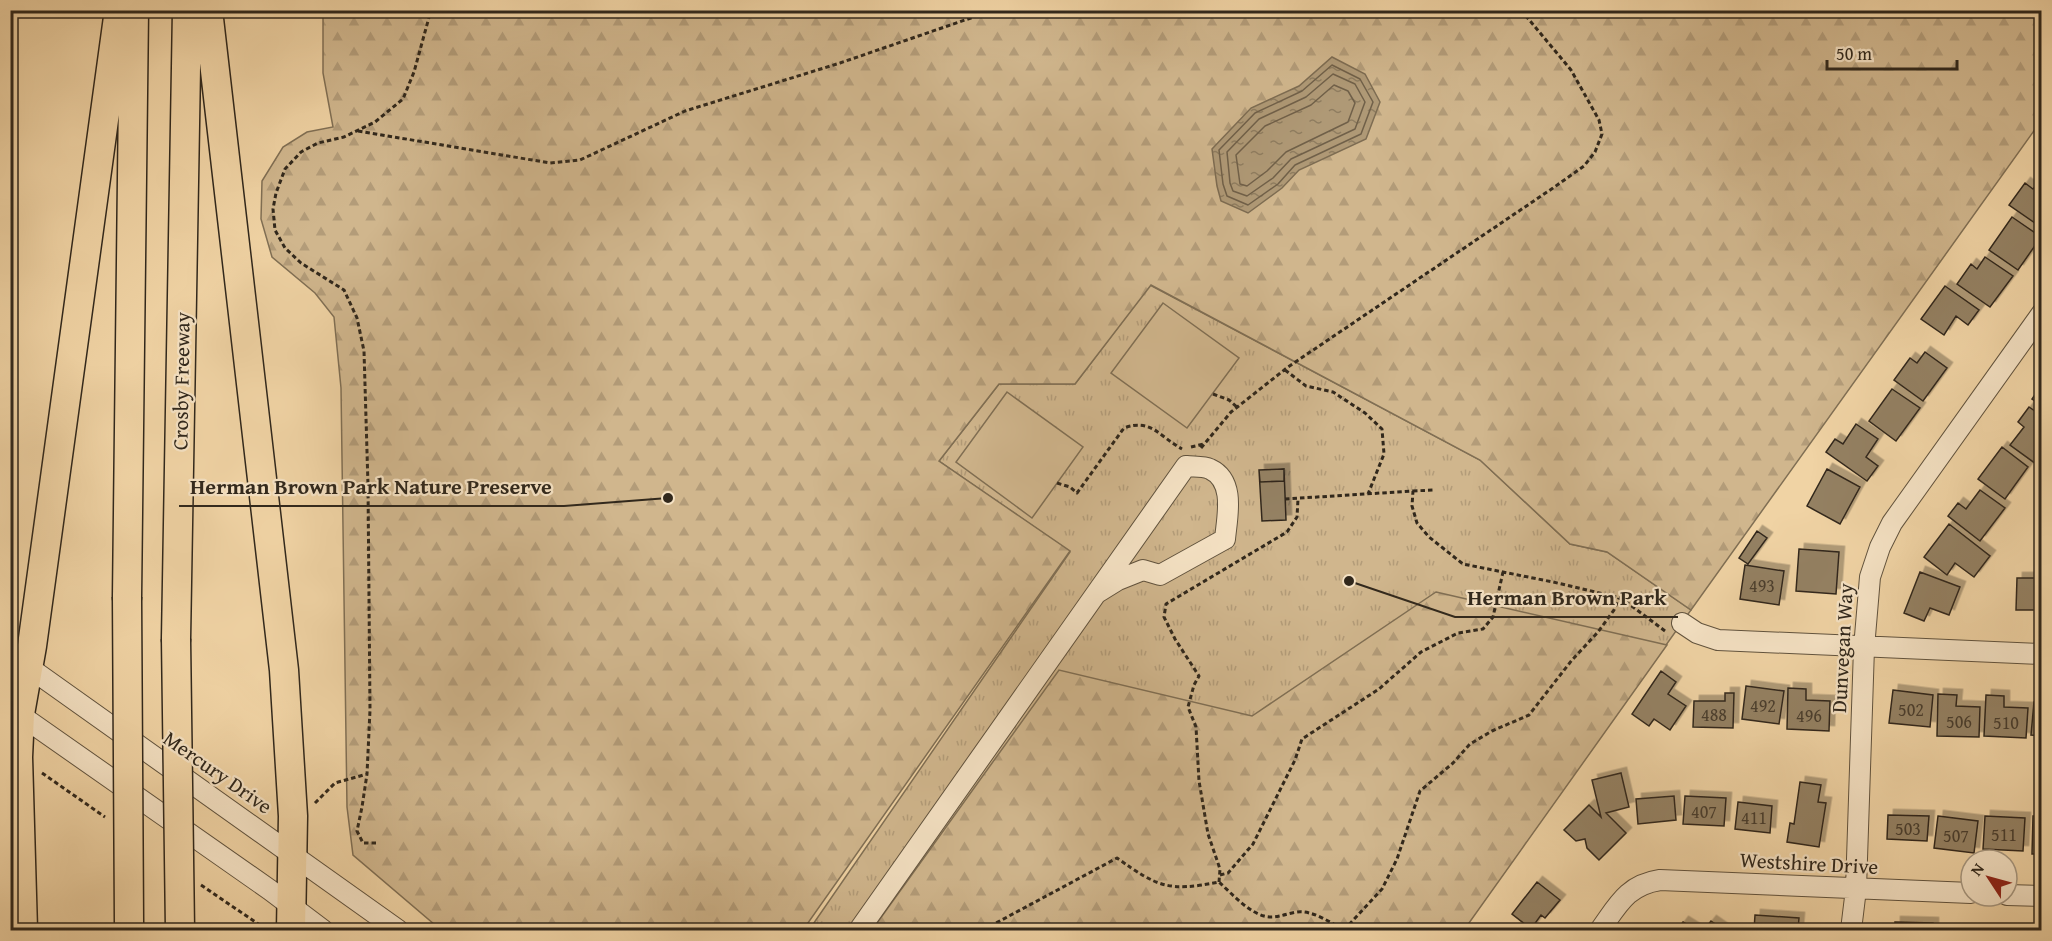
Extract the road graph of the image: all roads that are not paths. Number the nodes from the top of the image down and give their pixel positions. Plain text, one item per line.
1 (119, 10) edge
2 (134, 10) edge
3 (187, 10) edge
4 (208, 10) edge
5 (2042, 313) edge
6 (1097, 593) junction
7 (1682, 623) road end
8 (1864, 648) junction
9 (2042, 654) edge
10 (20, 660) edge
11 (15, 711) edge
12 (292, 854) junction
13 (1856, 889) junction
14 (1959, 893) edge
15 (2019, 895) edge
16 (2042, 896) edge
17 (292, 919) edge
18 (129, 927) edge
19 (23, 930) edge
20 (180, 930) edge
21 (323, 930) edge
22 (398, 930) edge
23 (859, 930) edge
24 (1600, 930) edge
25 (1851, 930) edge

1 - 10 highway
2 - 18 highway, bridge
3 - 20 highway, Crosby Freeway, bridge
4 - 12 highway
5 - 8 street, Dunvegan Way
6 - 6 street
6 - 23 street
7 - 8 street
8 - 9 street
8 - 13 street, Dunvegan Way
10 - 11 highway
10 - 12 street, Mercury Drive
11 - 17 street
11 - 19 highway
12 - 17 highway
12 - 22 street, Mercury Drive
13 - 14 street, Westshire Drive
13 - 24 street, Westshire Drive
13 - 25 street, Dunvegan Way
15 - 16 street
17 - 21 street

